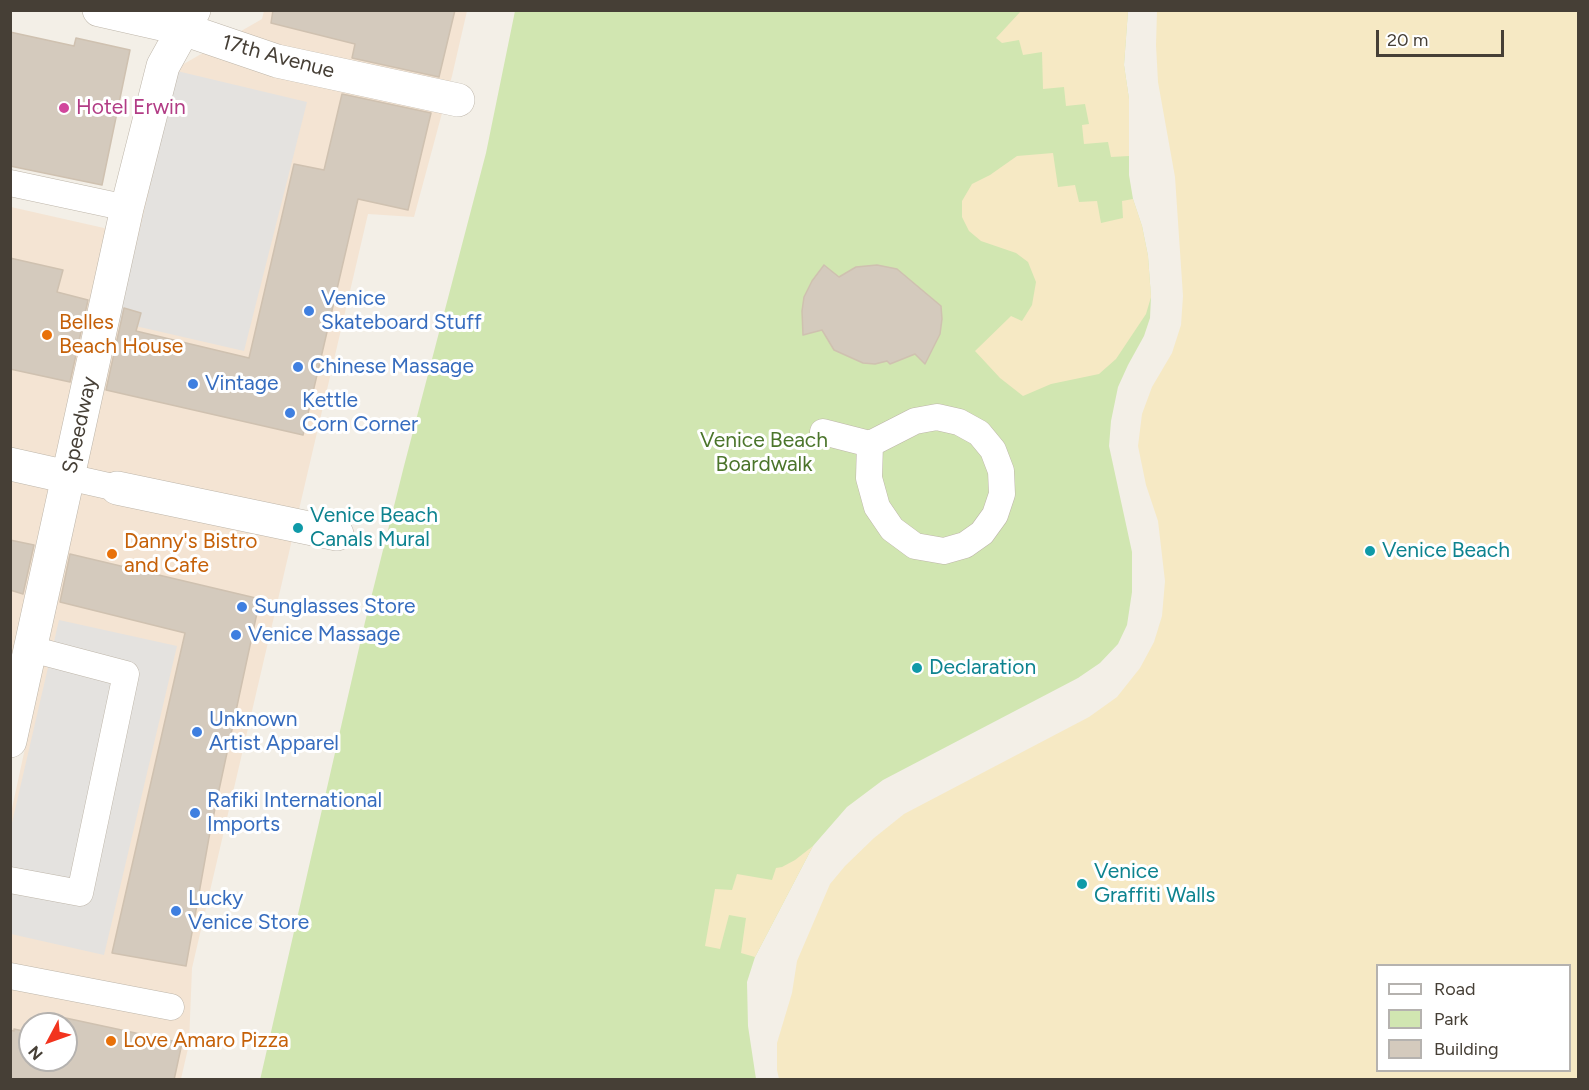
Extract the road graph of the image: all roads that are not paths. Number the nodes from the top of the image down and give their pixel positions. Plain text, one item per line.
1 (99, 10) edge
2 (189, 20) edge
3 (458, 100) dead end
4 (10, 183) edge
5 (127, 208) junction
6 (823, 432) dead end
7 (870, 444) junction
8 (10, 464) edge
9 (68, 477) junction
10 (117, 488) joint
11 (337, 534) dead end
12 (31, 650) junction
13 (11, 738) edge
14 (10, 880) edge
15 (10, 976) edge
16 (171, 1007) dead end

1 - 2 street, 17th Avenue
2 - 3 street, 17th Avenue
2 - 5 street, Speedway
4 - 5 lane
5 - 9 street, Speedway
6 - 7 lane
7 - 7 lane
8 - 9 street
9 - 10 lane
9 - 12 street, Speedway
10 - 11 street
12 - 13 street, Speedway
12 - 14 lane
15 - 16 lane

